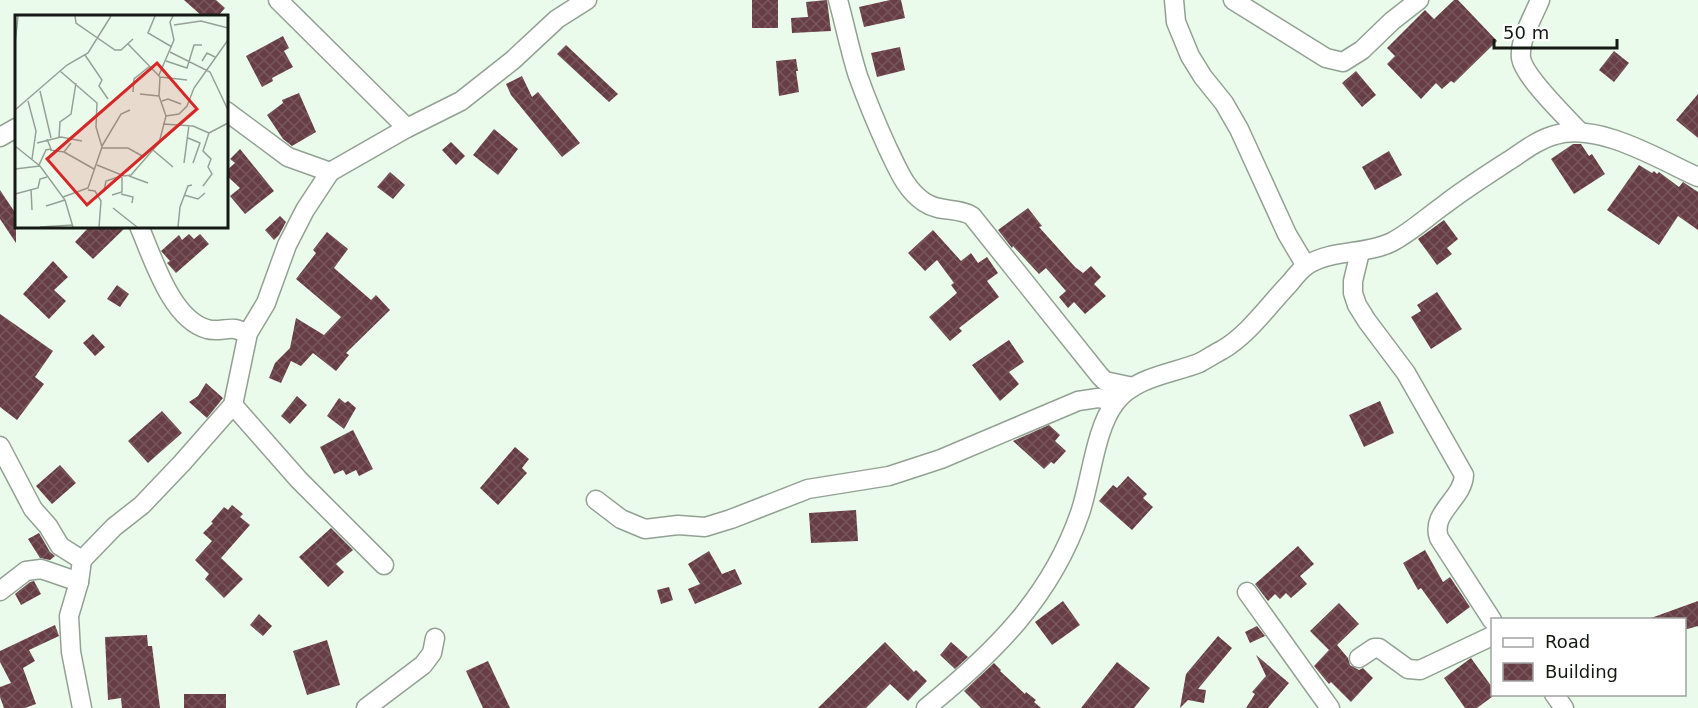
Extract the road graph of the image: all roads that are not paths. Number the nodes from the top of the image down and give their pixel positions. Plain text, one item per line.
1 (278, 0) edge
2 (587, 0) edge
3 (838, 0) edge
4 (1174, 0) edge
5 (1233, 0) edge
6 (1419, 0) edge
7 (1534, 1) edge
8 (228, 112) edge
9 (15, 128) edge
10 (407, 128) junction
11 (1580, 132) junction
12 (0, 136) edge
13 (330, 172) junction
14 (1698, 177) edge
15 (140, 228) edge
16 (1360, 252) junction
17 (1306, 266) junction
18 (248, 333) junction
19 (1132, 387) junction
20 (1116, 401) junction
21 (233, 405) junction
22 (0, 446) edge
23 (596, 500) dead end
24 (82, 561) junction
25 (384, 565) dead end
26 (79, 582) junction
27 (0, 591) edge
28 (1247, 592) dead end
29 (1491, 618) edge
30 (1491, 636) edge
31 (435, 638) dead end
32 (1359, 658) dead end
33 (82, 708) edge
34 (366, 708) edge
35 (926, 708) edge
36 (1330, 708) edge

1 - 10 street
2 - 10 street
3 - 19 street
4 - 17 street
5 - 6 street
7 - 11 street
8 - 13 street
9 - 12 street
10 - 13 street
11 - 14 street
11 - 16 street
13 - 18 street
15 - 18 street
16 - 17 street
16 - 29 street
17 - 19 street
18 - 21 street
19 - 20 street
20 - 23 street
20 - 35 street
21 - 24 street
21 - 25 street
22 - 24 street
24 - 26 street
26 - 27 street
26 - 33 street
28 - 36 street
30 - 32 street
31 - 34 street

